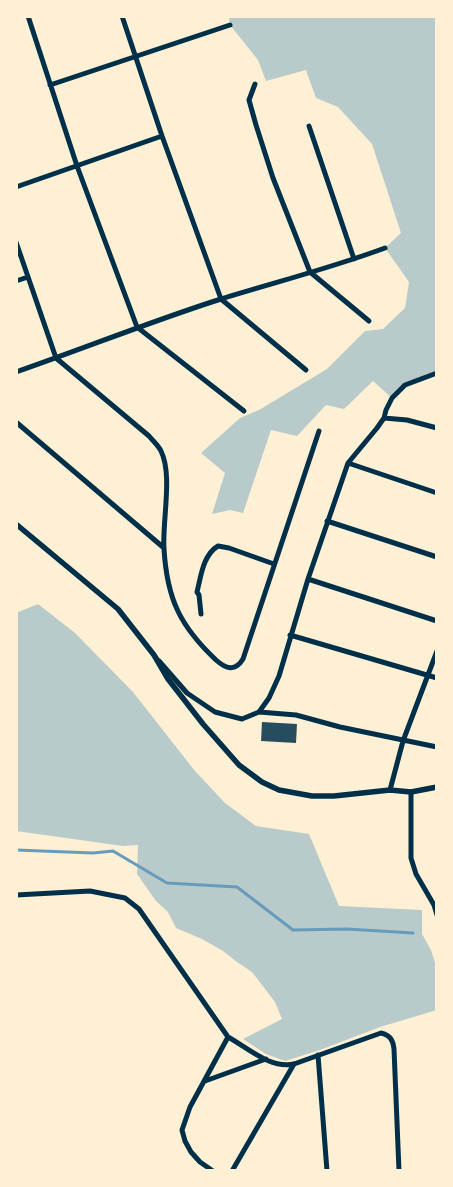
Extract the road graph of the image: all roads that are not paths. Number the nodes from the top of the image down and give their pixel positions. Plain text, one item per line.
1 (28, 16) edge
2 (122, 16) edge
3 (230, 24) dead end
4 (135, 56) junction
5 (255, 84) dead end
6 (50, 85) junction
7 (309, 126) dead end
8 (162, 136) junction
9 (77, 166) junction
10 (16, 187) edge
11 (16, 242) edge
12 (385, 248) dead end
13 (354, 260) junction
14 (310, 272) junction
15 (28, 277) junction
16 (16, 281) edge
17 (221, 299) junction
18 (369, 321) dead end
19 (137, 327) junction
20 (56, 358) junction
21 (306, 370) dead end
22 (16, 372) edge
23 (437, 373) edge
24 (244, 411) dead end
25 (384, 418) junction
26 (16, 422) edge
27 (437, 428) edge
28 (319, 431) dead end
29 (348, 464) junction
30 (437, 493) edge
31 (328, 521) junction
32 (16, 524) edge
33 (164, 548) junction
34 (437, 557) edge
35 (274, 564) junction
36 (308, 579) junction
37 (201, 614) dead end
38 (437, 621) edge
39 (290, 636) junction
40 (437, 651) edge
41 (154, 655) junction
42 (427, 675) junction
43 (437, 678) edge
44 (260, 712) junction
45 (403, 741) junction
46 (437, 746) edge
47 (437, 787) edge
48 (390, 790) junction
49 (411, 792) junction
50 (16, 895) edge
51 (437, 915) edge
52 (228, 1037) junction
53 (318, 1055) junction
54 (266, 1059) junction
55 (294, 1064) junction
56 (205, 1081) junction
57 (213, 1171) edge
58 (232, 1171) edge
59 (327, 1171) edge
60 (399, 1171) edge

1 - 6 street
2 - 4 street
3 - 4 street
4 - 6 street
4 - 8 street
5 - 14 street
6 - 9 street
7 - 13 street
8 - 9 street
8 - 17 street
9 - 10 street
9 - 19 street
11 - 15 street
12 - 13 street
13 - 14 street
14 - 17 street
14 - 18 street
15 - 16 street
15 - 20 street
17 - 19 street
17 - 21 street
19 - 20 street
19 - 24 street
20 - 22 street
20 - 33 street
23 - 25 street
25 - 27 street
25 - 29 street
26 - 33 street
28 - 35 street
29 - 30 street
29 - 31 street
31 - 34 street
31 - 36 street
32 - 41 street
33 - 35 street
35 - 37 street
36 - 38 street
36 - 39 street
39 - 42 street
39 - 44 street
40 - 42 street
41 - 44 street
41 - 48 street
42 - 43 street
42 - 45 street
44 - 45 street
45 - 46 street
45 - 48 street
47 - 49 street
48 - 49 street
49 - 51 street
50 - 52 street
52 - 54 street
52 - 56 street
53 - 55 street
53 - 59 street
53 - 60 street
54 - 55 street
54 - 56 street
55 - 58 street
56 - 57 street

